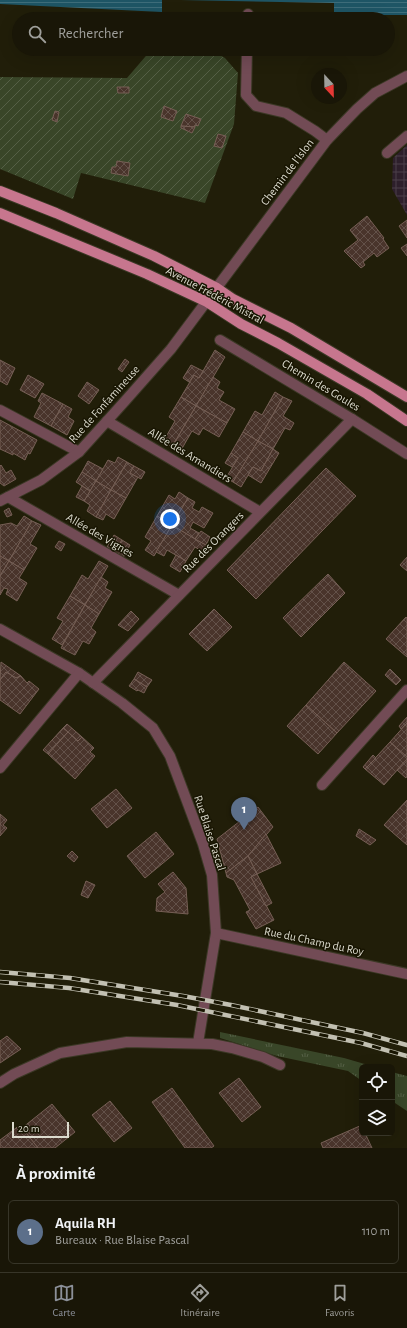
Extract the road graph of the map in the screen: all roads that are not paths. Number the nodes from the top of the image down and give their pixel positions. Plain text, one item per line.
1 (248, 56) edge
2 (407, 76) edge
3 (407, 136) edge
4 (327, 140) junction
5 (387, 153) dead end
6 (0, 191) edge
7 (0, 213) edge
8 (217, 288) junction
9 (207, 302) junction
10 (220, 340) dead end
11 (407, 397) edge
12 (0, 410) edge
13 (352, 419) junction
14 (107, 421) junction
15 (407, 421) edge
16 (79, 452) junction
17 (407, 454) edge
18 (4, 499) edge
19 (260, 512) junction
20 (179, 595) junction
21 (0, 629) edge
22 (79, 674) junction
23 (93, 683) junction
24 (407, 690) edge
25 (0, 768) edge
26 (322, 785) dead end
27 (216, 933) junction
28 (407, 974) edge
29 (198, 1043) junction
30 (280, 1065) dead end
31 (0, 1083) edge

1 - 4 street
2 - 4 street, Chemin de l'Islon
3 - 5 street
4 - 8 street, Chemin de l'Islon
6 - 8 main road, Avenue Frédéric Mistral
7 - 9 main road, Avenue Frédéric Mistral
8 - 9 street, Chemin de l'Islon
8 - 11 main road, Avenue Frédéric Mistral
9 - 14 street, Rue de Fonfamineuse
9 - 15 main road, Avenue Frédéric Mistral
10 - 13 street, Chemin des Goules
12 - 16 street
13 - 17 street, Chemin des Goules
13 - 19 street, Rue des Orangers
14 - 16 street, Rue de Fonfamineuse
14 - 19 street, Allée des Amandiers
16 - 18 street, Rue de Fonfamineuse
18 - 20 street, Allée des Vignes
19 - 20 street, Rue des Orangers
20 - 23 street, Rue des Orangers
21 - 22 street, Rue Blaise Pascal
22 - 23 street, Rue Blaise Pascal
22 - 25 street
23 - 27 street, Rue Blaise Pascal
24 - 26 street
27 - 28 street, Rue du Champ du Roy
27 - 29 street, Rue Blaise Pascal
29 - 30 street
29 - 31 street

